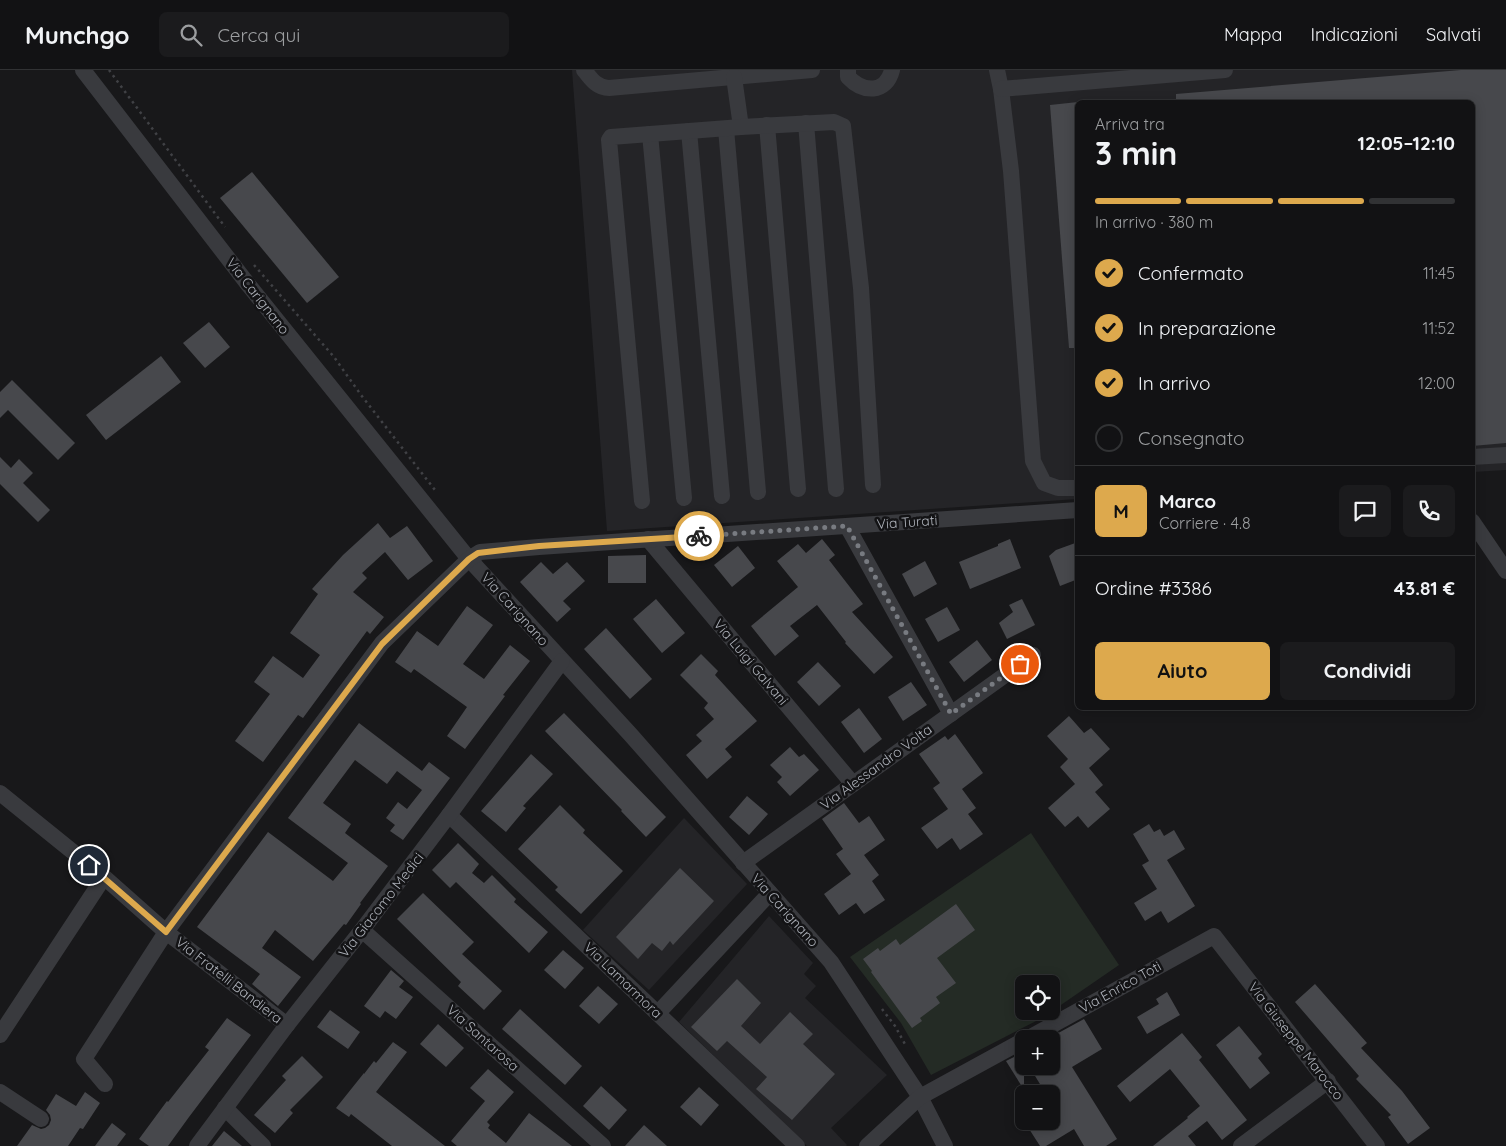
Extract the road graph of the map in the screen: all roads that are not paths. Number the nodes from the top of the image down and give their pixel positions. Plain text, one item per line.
1 (82, 70) edge
2 (584, 70) edge
3 (812, 70) edge
4 (848, 70) edge
5 (892, 70) edge
6 (997, 70) edge
7 (1225, 70) edge
8 (734, 77) junction
9 (1001, 89) junction
10 (806, 123) junction
11 (767, 125) junction
12 (734, 128) junction
13 (689, 131) junction
14 (650, 134) junction
15 (1506, 454) edge
16 (1475, 457) edge
17 (873, 485) dead end
18 (1075, 488) edge
19 (798, 489) dead end
20 (836, 489) dead end
21 (758, 492) dead end
22 (722, 496) dead end
23 (684, 498) dead end
24 (642, 501) dead end
25 (1075, 510) edge
26 (1475, 525) edge
27 (847, 526) junction
28 (648, 539) junction
29 (469, 559) junction
30 (1506, 571) edge
31 (1034, 655) dead end
32 (562, 661) junction
33 (951, 714) junction
34 (853, 784) junction
35 (0, 793) edge
36 (450, 815) junction
37 (744, 863) junction
38 (104, 877) junction
39 (770, 893) junction
40 (362, 930) junction
41 (166, 932) junction
42 (1214, 936) joint
43 (658, 1014) junction
44 (287, 1025) junction
45 (1043, 1030) edge
46 (0, 1035) edge
47 (1015, 1045) edge
48 (1328, 1081) junction
49 (105, 1084) dead end
50 (0, 1092) edge
51 (920, 1097) junction
52 (225, 1108) junction
53 (41, 1119) dead end
54 (197, 1146) edge
55 (263, 1146) edge
56 (603, 1146) edge
57 (797, 1146) edge
58 (867, 1146) edge
59 (945, 1146) edge
60 (1241, 1146) edge
61 (1377, 1146) edge

1 - 29 street, Via Carignano
2 - 8 street
3 - 8 street
4 - 5 street
6 - 9 street
7 - 9 street
8 - 12 street
9 - 18 street
10 - 11 street
10 - 17 street
10 - 20 street
11 - 12 street
11 - 19 street
12 - 13 street
12 - 21 street
13 - 14 street
13 - 22 street
14 - 23 street
14 - 24 street
15 - 16 street
25 - 27 street, Via Turati
26 - 30 street
27 - 28 street, Via Turati
27 - 33 street
28 - 29 street, Via Turati
28 - 34 street, Via Luigi Galvani
29 - 32 street, Via Carignano
29 - 41 street
31 - 33 street, Via Alessandro Volta
32 - 36 street, Via Giacomo Medici
32 - 37 street, Via Carignano
33 - 34 street, Via Alessandro Volta
34 - 37 street, Via Alessandro Volta
35 - 38 street, Via Fratelli Bandiera
36 - 40 street, Via Giacomo Medici
36 - 43 street, Via Lamarmora
37 - 39 street, Via Carignano
38 - 41 street, Via Fratelli Bandiera
38 - 46 street
39 - 43 street
39 - 51 street, Via Carignano
40 - 44 street, Via Giacomo Medici
40 - 56 street, Via Santarosa
41 - 44 street, Via Fratelli Bandiera
41 - 49 street
42 - 45 street, Via Enrico Toti
42 - 48 street, Via Giuseppe Marocco
43 - 57 street, Via Lamarmora
44 - 52 street, Via Giacomo Medici
47 - 51 street, Via Enrico Toti
48 - 60 street
48 - 61 street, Via Giuseppe Marocco
50 - 53 street
51 - 58 street, Via Enrico Toti
51 - 59 street, Via Carignano
52 - 54 street, Via Giacomo Medici
52 - 55 street

